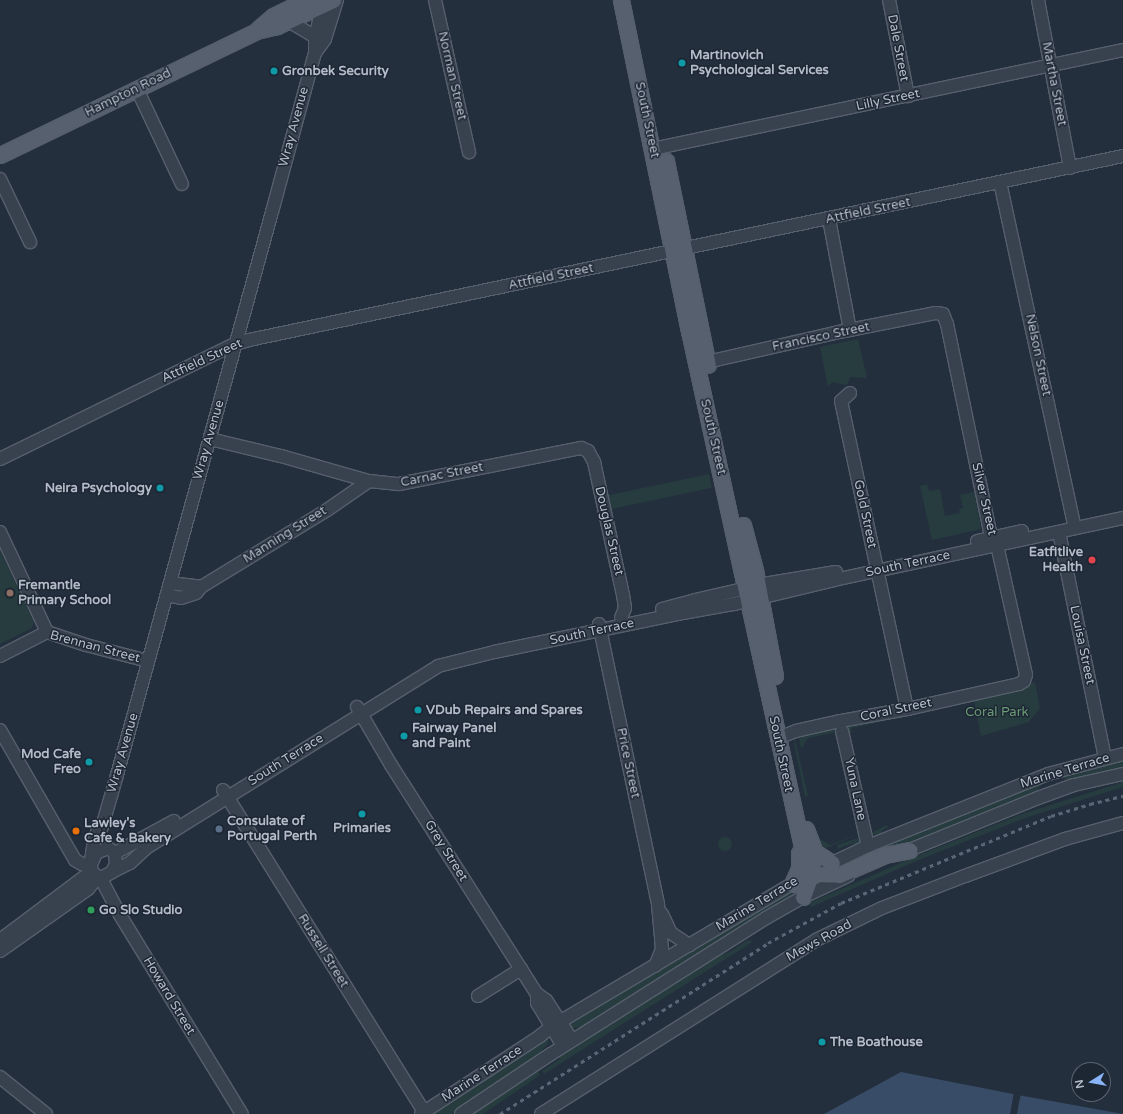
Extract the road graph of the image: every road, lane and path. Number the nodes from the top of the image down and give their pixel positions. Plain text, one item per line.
1 (306, 0) edge
2 (435, 0) edge
3 (621, 0) edge
4 (632, 0) edge
5 (889, 0) edge
6 (1038, 0) edge
7 (329, 1) edge
8 (283, 23) junction
9 (256, 31) junction
10 (315, 37) junction
11 (1123, 50) edge
12 (315, 53) junction
13 (1050, 65) junction
14 (137, 89) junction
15 (908, 96) junction
16 (658, 148) junction
17 (469, 152) dead end
18 (0, 155) edge
19 (1123, 156) edge
20 (1070, 168) junction
21 (0, 179) edge
22 (1000, 182) junction
23 (182, 184) dead end
24 (829, 219) junction
25 (30, 242) dead end
26 (679, 250) junction
27 (936, 313) joint
28 (850, 330) junction
29 (235, 344) junction
30 (707, 362) junction
31 (850, 393) dead end
32 (210, 439) junction
33 (581, 448) joint
34 (0, 459) edge
35 (369, 481) junction
36 (1123, 510) edge
37 (1123, 518) edge
38 (1074, 524) junction
39 (0, 532) edge
40 (1059, 532) junction
41 (994, 542) junction
42 (877, 567) junction
43 (170, 583) junction
44 (200, 587) junction
45 (753, 594) junction
46 (167, 595) junction
47 (620, 618) junction
48 (599, 626) junction
49 (47, 632) junction
50 (0, 656) edge
51 (148, 661) junction
52 (1016, 684) joint
53 (907, 709) junction
54 (359, 710) junction
55 (0, 730) edge
56 (842, 731) dead end
57 (783, 736) junction
58 (1123, 754) edge
59 (1105, 758) junction
60 (1123, 774) edge
61 (225, 794) junction
62 (1123, 823) edge
63 (102, 827) junction
64 (802, 831) junction
65 (868, 846) junction
66 (910, 850) junction
67 (111, 851) junction
68 (832, 863) junction
69 (94, 870) junction
70 (112, 872) junction
71 (812, 872) junction
72 (792, 884) junction
73 (803, 897) junction
74 (658, 904) junction
75 (5, 936) edge
76 (689, 945) junction
77 (0, 951) edge
78 (655, 966) junction
79 (521, 969) junction
80 (478, 996) dead end
81 (555, 1024) junction
82 (567, 1043) junction
83 (0, 1077) edge
84 (422, 1113) edge
85 (46, 1114) edge
86 (242, 1114) edge
87 (462, 1114) edge
88 (542, 1114) edge

1 - 9 main road, Hampton Road
2 - 17 street, Norman Street
3 - 16 main road, South Street
4 - 16 main road, South Street
5 - 15 street, Dale Street
6 - 13 street, Martha Street
7 - 8 main road, Hampton Road
7 - 10 street, Wray Avenue
7 - 12 street, Wray Avenue
8 - 9 main road, Hampton Road
8 - 10 street
9 - 14 main road, Hampton Road
10 - 12 street, Wray Avenue
11 - 13 street, Lilly Street
12 - 29 street, Wray Avenue
13 - 15 street, Lilly Street
13 - 20 street, Martha Street
14 - 18 main road, Hampton Road
14 - 23 street
15 - 16 street, Lilly Street
16 - 26 main road, South Street
19 - 20 street, Attfield Street
20 - 22 street, Attfield Street
21 - 25 street
22 - 24 street, Attfield Street
22 - 38 street, Nelson Street
24 - 26 street, Attfield Street
24 - 28 street
26 - 29 street, Attfield Street
26 - 30 main road, South Street
26 - 45 main road, South Street
27 - 28 street, Francisco Street
27 - 41 street, Silver Street
28 - 30 street, Francisco Street
29 - 32 street, Wray Avenue
29 - 34 street, Attfield Street
30 - 45 main road, South Street
31 - 42 street, Gold Street
32 - 35 street, Carnac Street
32 - 43 street, Wray Avenue
33 - 35 street, Carnac Street
33 - 47 street, Douglas Street
35 - 44 street, Manning Street
36 - 38 street, South Terrace
37 - 38 street, South Terrace
38 - 40 street, South Terrace
38 - 41 street, South Terrace
39 - 49 street
40 - 41 street, South Terrace
40 - 59 street, Louisa Street
41 - 42 street, South Terrace
41 - 52 street, Silver Street
42 - 45 street, South Terrace
42 - 53 street, Gold Street
43 - 44 street
43 - 46 street, Wray Avenue
44 - 46 street, Manning Street
45 - 47 street, South Terrace
45 - 48 street, South Terrace
45 - 57 main road, South Street
46 - 51 street, Wray Avenue
47 - 48 street, South Terrace
48 - 54 street, South Terrace
48 - 74 street, Price Street
49 - 50 street, Brennan Street
49 - 51 street, Brennan Street
51 - 63 street, Wray Avenue
52 - 53 street, Coral Street
53 - 57 street, Coral Street
54 - 61 street, South Terrace
54 - 79 street, Grey Street
55 - 69 street
56 - 65 street, Yuna Lane
57 - 64 main road, South Street
58 - 59 street, Marine Terrace
59 - 65 street, Marine Terrace
60 - 66 street, Marine Terrace
61 - 67 street, South Terrace
61 - 70 street, South Terrace
61 - 84 street, Russell Street
62 - 88 street, Mews Road
63 - 67 street
63 - 69 street, Wray Avenue
64 - 68 main road
64 - 71 main road, South Street
64 - 72 main road
65 - 68 street, Marine Terrace
66 - 71 main road
66 - 73 street, Marine Terrace
67 - 69 street, South Terrace
67 - 70 street
68 - 71 street, Marine Terrace
69 - 70 street, South Terrace
69 - 75 street
69 - 86 street, Howard Street
71 - 72 street, Marine Terrace
71 - 73 main road
72 - 76 street, Marine Terrace
73 - 82 street, Marine Terrace
74 - 76 street, Price Street
74 - 78 street, Price Street
75 - 77 street
76 - 78 street, Marine Terrace
78 - 81 street, Marine Terrace
79 - 80 street
79 - 81 street, Grey Street
81 - 82 street, Grey Street
81 - 84 street, Marine Terrace
82 - 87 street, Marine Terrace
83 - 85 street

